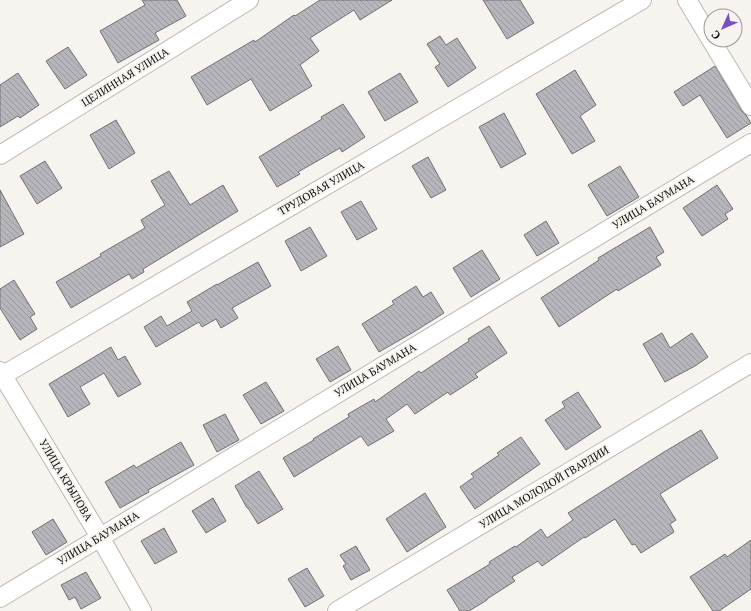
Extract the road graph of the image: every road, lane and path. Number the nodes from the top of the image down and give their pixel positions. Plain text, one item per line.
1 (249, 0) edge
2 (642, 0) edge
3 (687, 0) edge
4 (751, 106) edge
5 (751, 142) edge
6 (0, 154) edge
7 (751, 363) edge
8 (1, 374) edge
9 (100, 537) junction
10 (0, 598) edge
11 (142, 611) edge
12 (337, 611) edge

1 - 6 street, ЦЕЛИННАЯ УЛИЦА
2 - 8 street, ТРУДОВАЯ УЛИЦА
3 - 4 street
5 - 9 street, УЛИЦА БАУМАНА
7 - 12 street, УЛИЦА МОЛОДОЙ ГВАРДИИ
8 - 9 street, УЛИЦА КРЫЛОВА
9 - 10 street, УЛИЦА БАУМАНА
9 - 11 street, УЛИЦА КРЫЛОВА

